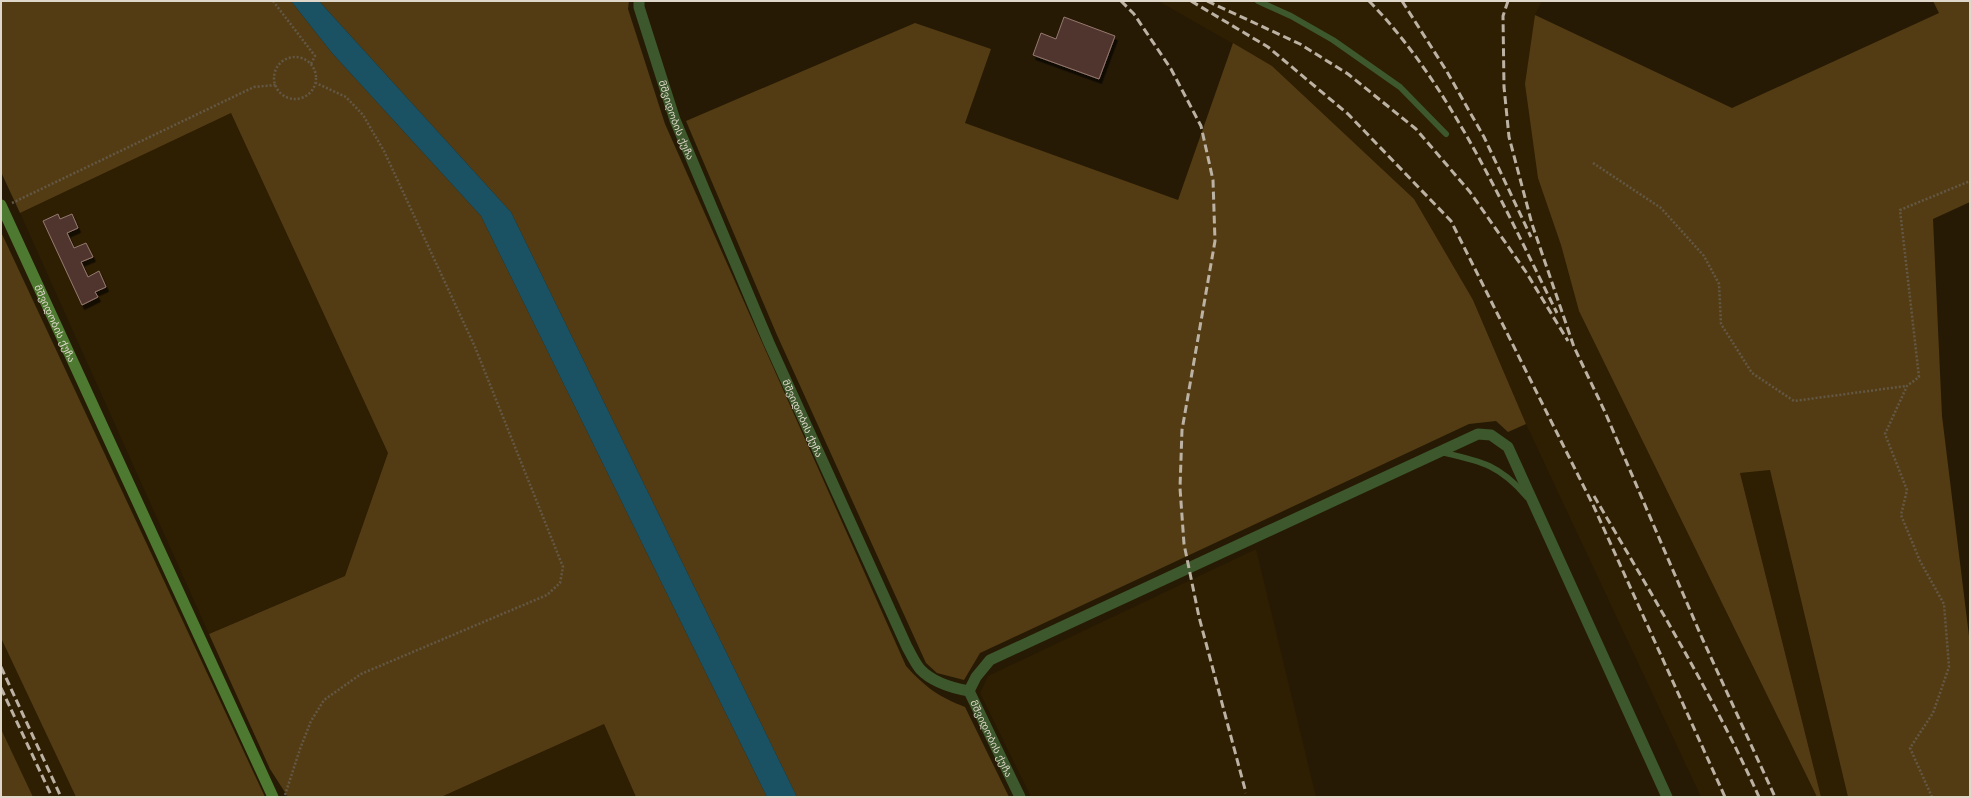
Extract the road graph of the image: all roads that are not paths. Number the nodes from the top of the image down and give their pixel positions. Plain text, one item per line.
1 (639, 1) edge
2 (1258, 1) edge
3 (1446, 134) dead end
4 (2, 206) edge
5 (1438, 452) junction
6 (1536, 509) junction
7 (969, 691) junction
8 (272, 797) edge
9 (1020, 797) edge
10 (1667, 797) edge

1 - 7 street, მშვიდობის ქუჩა
2 - 3 lane
4 - 8 main road, მშვიდობის ქუჩა
5 - 6 lane
5 - 6 street
5 - 7 street
6 - 10 street
7 - 9 street, მშვიდობის ქუჩა

